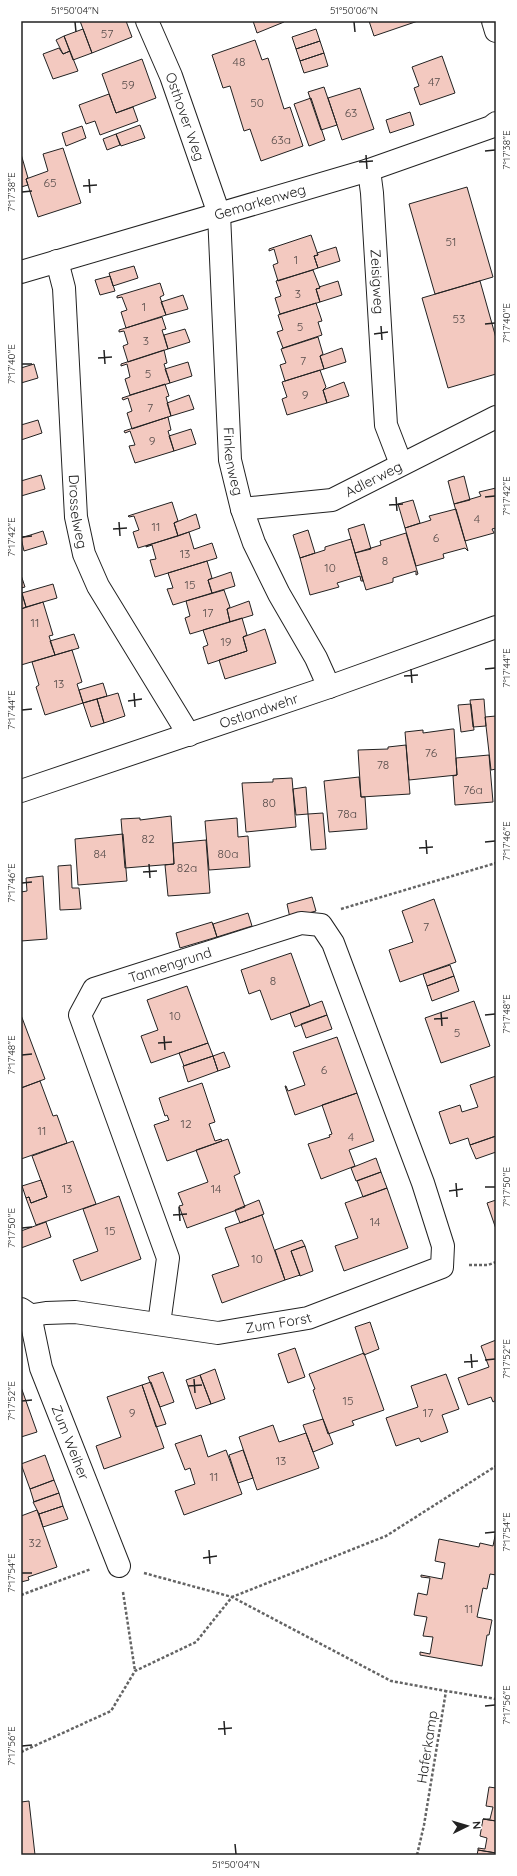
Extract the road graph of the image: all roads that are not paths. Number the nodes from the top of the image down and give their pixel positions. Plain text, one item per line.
1 (147, 21) edge
2 (493, 21) edge
3 (496, 31) edge
4 (496, 123) edge
5 (369, 170) junction
6 (219, 214) junction
7 (57, 261) junction
8 (21, 272) edge
9 (496, 417) edge
10 (401, 464) junction
11 (242, 509) junction
12 (496, 626) edge
13 (329, 687) junction
14 (189, 735) junction
15 (24, 784) edge
16 (321, 925) joint
17 (24, 1314) edge
18 (159, 1324) junction
19 (118, 1563) road end

1 - 6 street, Osthover Weg
2 - 3 street
4 - 5 street, Gemarkenweg
5 - 6 street, Gemarkenweg
5 - 10 street, Zeisigweg
6 - 7 street, Gemarkenweg
6 - 11 street, Finkenweg
7 - 8 street, Gemarkenweg
7 - 14 street, Drosselweg
9 - 10 street, Adlerweg
10 - 11 street, Adlerweg
11 - 13 street, Finkenweg
12 - 13 street, Ostlandwehr
13 - 14 street, Ostlandwehr
14 - 15 street, Ostlandwehr
16 - 18 street, Tannengrund
16 - 18 street, Zum Forst
17 - 18 street, Zum Forst
17 - 19 street, Zum Weiher

